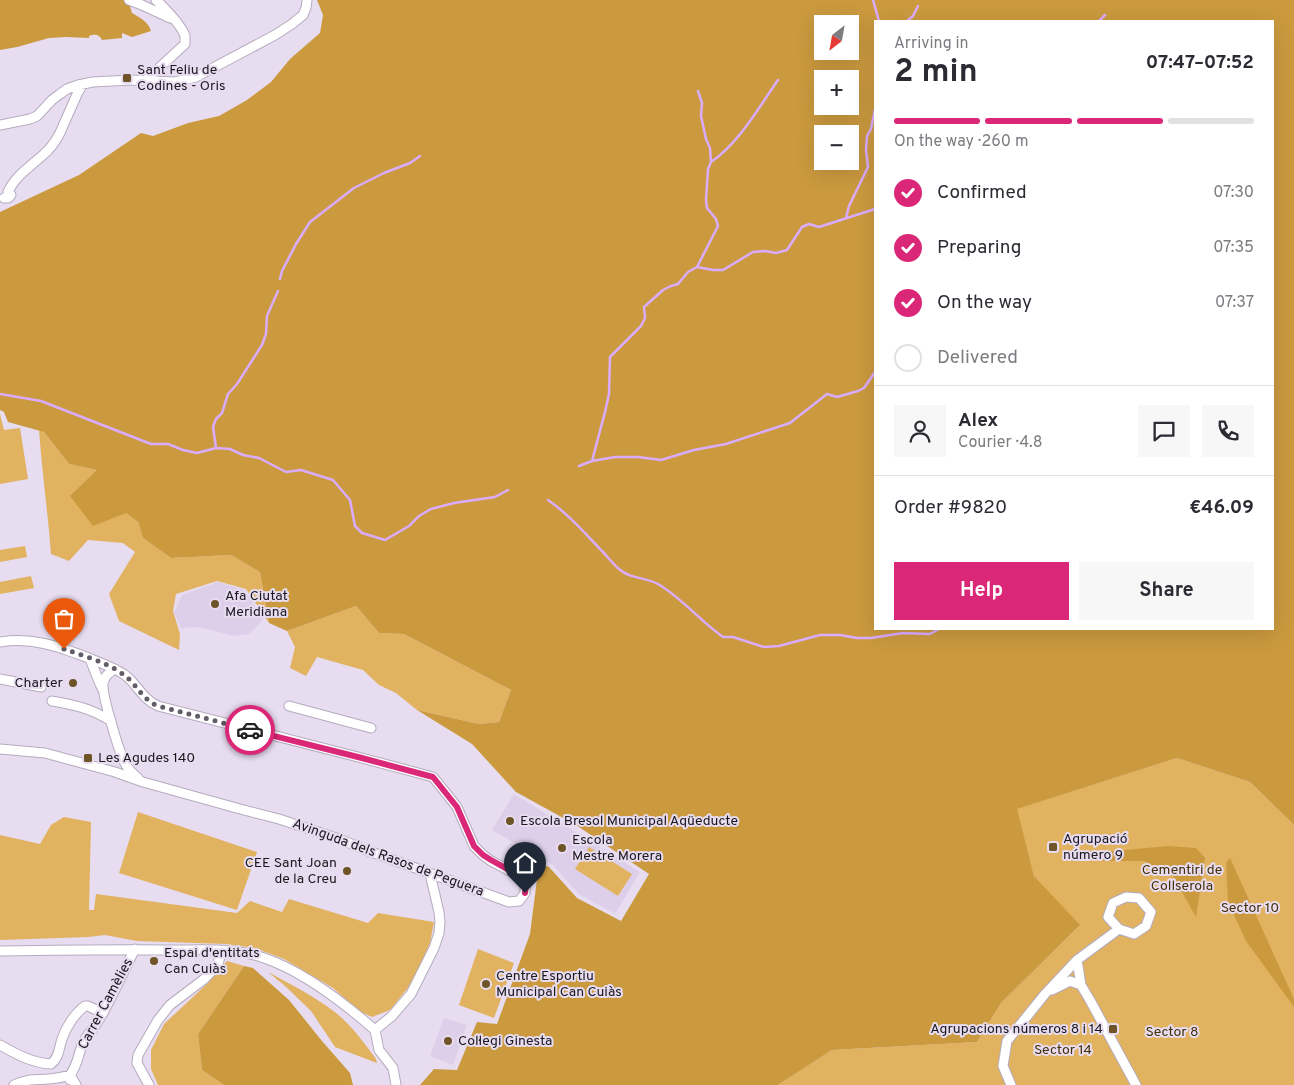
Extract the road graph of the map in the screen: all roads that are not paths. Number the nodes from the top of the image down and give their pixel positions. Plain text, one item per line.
1 (129, 0) edge
2 (156, 0) edge
3 (307, 0) edge
4 (175, 20) junction
5 (145, 81) junction
6 (83, 84) junction
7 (0, 125) edge
8 (4, 198) dead end
9 (0, 642) edge
10 (90, 658) junction
11 (115, 670) junction
12 (0, 679) edge
13 (40, 687) dead end
14 (103, 690) junction
15 (52, 701) dead end
16 (289, 706) dead end
17 (111, 721) junction
18 (371, 728) dead end
19 (0, 749) edge
20 (121, 755) junction
21 (115, 772) junction
22 (143, 782) junction
23 (430, 874) junction
24 (1119, 929) junction
25 (134, 949) junction
26 (0, 951) edge
27 (222, 951) junction
28 (1077, 960) junction
29 (1081, 985) junction
30 (1045, 994) junction
31 (103, 1013) junction
32 (375, 1030) junction
33 (0, 1045) edge
34 (70, 1075) junction
35 (14, 1085) edge
36 (71, 1085) edge
37 (76, 1085) edge
38 (149, 1085) edge
39 (396, 1085) edge
40 (1011, 1085) edge
41 (1136, 1085) edge

1 - 4 street
2 - 4 street
3 - 5 street
4 - 5 street
5 - 6 street
6 - 7 street
6 - 8 street
9 - 10 street
10 - 11 street
10 - 14 street, Avinguda dels Rasos de Peguera
11 - 14 street
11 - 23 street, Avinguda dels Rasos de Peguera
12 - 13 street
14 - 17 street, Avinguda dels Rasos de Peguera
15 - 17 street
16 - 18 street
17 - 20 street, Avinguda dels Rasos de Peguera
19 - 21 street, Avinguda dels Rasos de Peguera
20 - 21 street
20 - 22 street, Avinguda dels Rasos de Peguera
21 - 22 street, Avinguda dels Rasos de Peguera
22 - 23 street, Avinguda dels Rasos de Peguera
23 - 32 street
24 - 24 street
24 - 28 street
25 - 26 street
25 - 27 street
25 - 31 street, Carrer Camèlies
27 - 32 street
27 - 38 street
28 - 29 street
28 - 30 street
29 - 30 street
29 - 41 street
30 - 40 street
31 - 33 street
31 - 34 street, Carrer Camèlies
32 - 39 street
34 - 35 street
34 - 36 street
34 - 37 street

